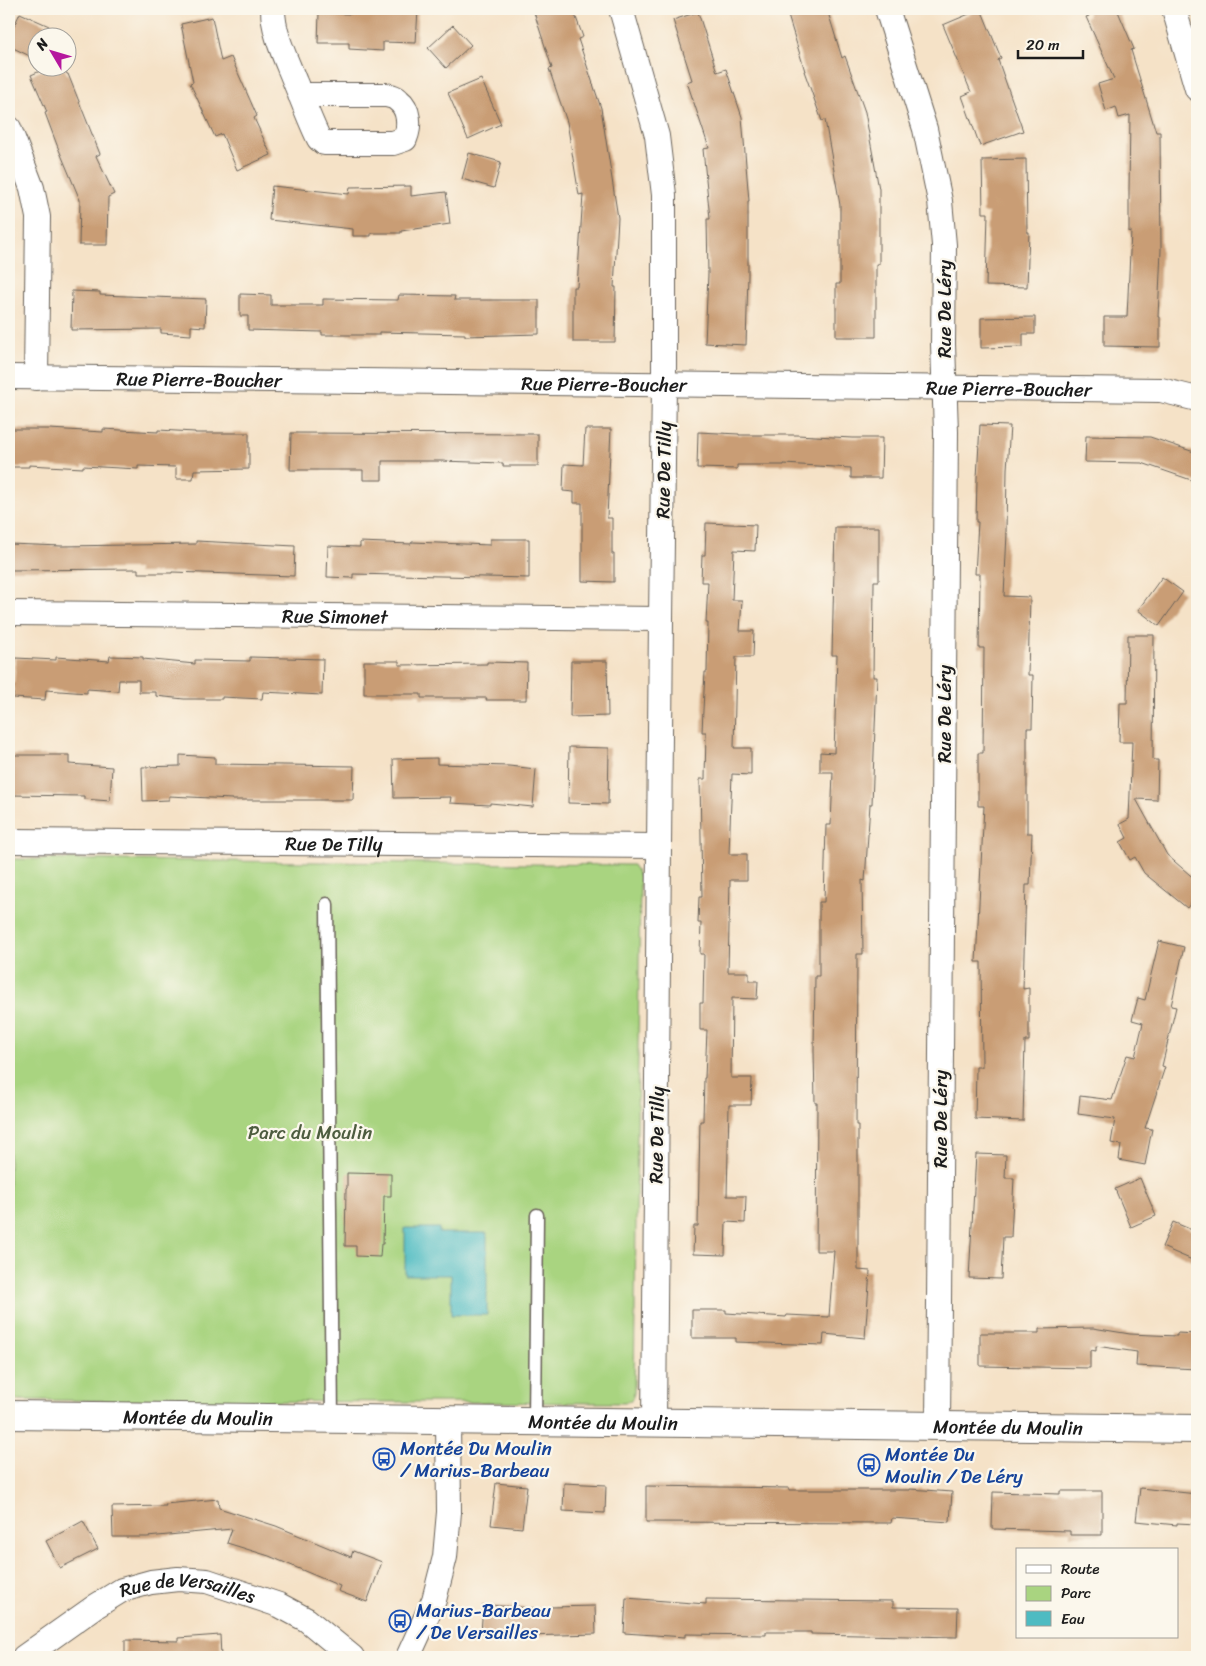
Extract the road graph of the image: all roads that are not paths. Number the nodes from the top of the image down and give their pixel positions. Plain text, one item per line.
1 (273, 9) edge
2 (621, 9) edge
3 (887, 9) edge
4 (1174, 9) edge
5 (1197, 90) edge
6 (300, 95) dead end
7 (10, 135) edge
8 (9, 378) edge
9 (36, 378) junction
10 (664, 384) junction
11 (945, 387) junction
12 (1197, 399) edge
13 (9, 613) edge
14 (661, 620) junction
15 (9, 841) edge
16 (659, 846) junction
17 (327, 904) dead end
18 (537, 1215) dead end
19 (9, 1415) edge
20 (332, 1420) junction
21 (448, 1421) junction
22 (536, 1422) junction
23 (654, 1423) junction
24 (938, 1426) junction
25 (1197, 1429) edge
26 (24, 1657) edge
27 (352, 1657) edge
28 (408, 1657) edge

1 - 6 street
2 - 10 street, Rue De Tilly
3 - 11 street, Rue De Léry
4 - 5 street
7 - 9 street
8 - 9 street, Rue Pierre-Boucher
9 - 10 street, Rue Pierre-Boucher
10 - 11 street, Rue Pierre-Boucher
10 - 14 street, Rue De Tilly
11 - 12 street, Rue Pierre-Boucher
11 - 24 street, Rue De Léry
13 - 14 street, Rue Simonet
14 - 16 street, Rue De Tilly
15 - 16 street, Rue De Tilly
16 - 23 street, Rue De Tilly
17 - 20 lane
18 - 22 lane
19 - 20 street, Montée du Moulin
20 - 21 street, Montée du Moulin
21 - 22 street, Montée du Moulin
21 - 28 street
22 - 23 street, Montée du Moulin
23 - 24 street, Montée du Moulin
24 - 25 street, Montée du Moulin
26 - 27 street, Rue de Versailles

